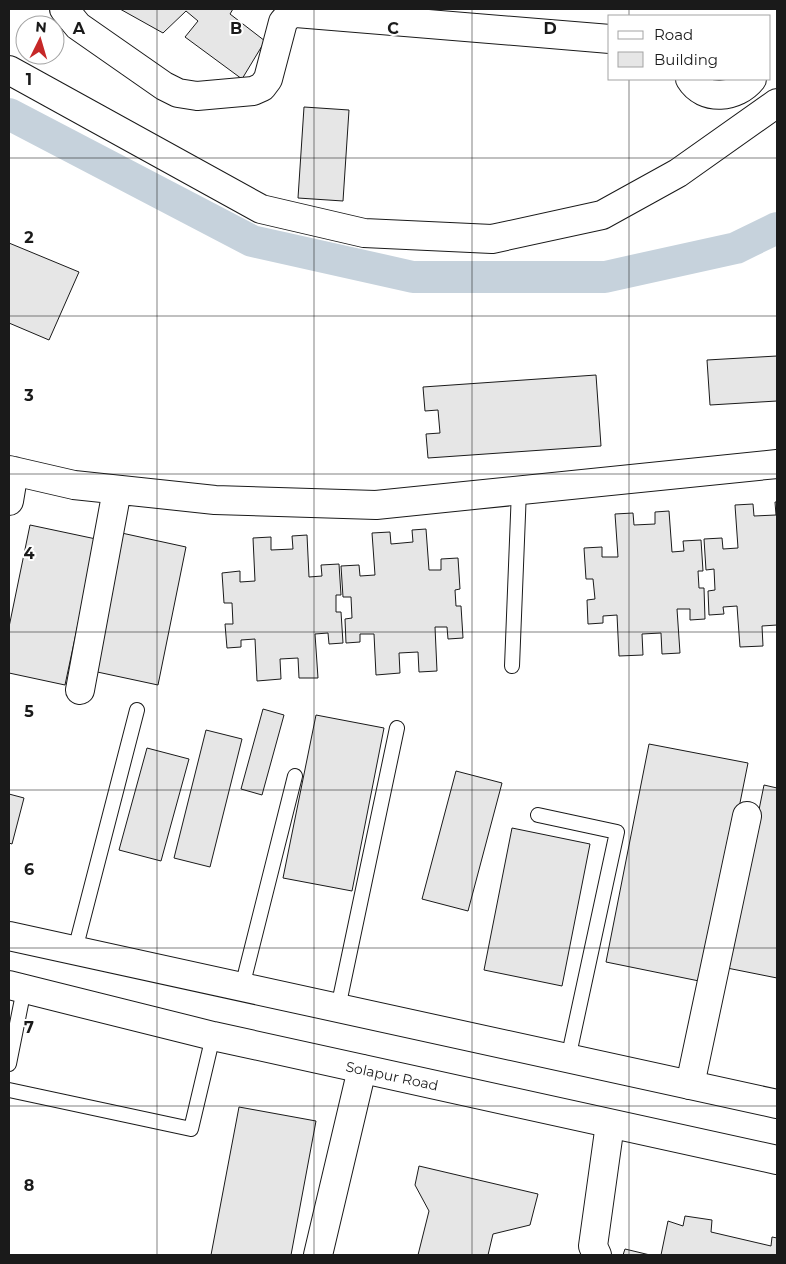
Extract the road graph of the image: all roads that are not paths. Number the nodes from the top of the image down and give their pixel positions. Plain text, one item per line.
1 (64, 9) edge
2 (608, 38) edge
3 (9, 70) edge
4 (691, 80) edge
5 (751, 80) edge
6 (777, 103) edge
7 (777, 464) edge
8 (11, 471) edge
9 (117, 490) junction
10 (519, 490) junction
11 (9, 501) edge
12 (512, 666) dead end
13 (80, 690) dead end
14 (137, 710) dead end
15 (397, 728) dead end
16 (295, 776) dead end
17 (538, 815) dead end
18 (747, 816) dead end
19 (9, 936) edge
20 (75, 950) junction
21 (16, 987) edge
22 (242, 987) junction
23 (338, 1008) junction
24 (214, 1036) junction
25 (568, 1059) junction
26 (9, 1064) edge
27 (362, 1069) junction
28 (690, 1085) junction
29 (9, 1090) edge
30 (777, 1104) edge
31 (610, 1124) junction
32 (777, 1160) edge
33 (318, 1255) edge
34 (597, 1255) edge

1 - 2 main road
3 - 6 main road
4 - 5 main road
7 - 10 main road
8 - 9 main road
8 - 11 main road
9 - 10 main road
9 - 13 main road
10 - 12 lane
14 - 20 lane
15 - 23 lane
16 - 22 lane
17 - 25 lane
18 - 28 main road
19 - 20 main road
20 - 22 main road
21 - 24 main road, Solapur Road
21 - 26 lane
22 - 23 main road
23 - 25 main road
24 - 27 main road, Solapur Road
24 - 29 lane
25 - 28 main road
27 - 31 main road, Solapur Road
27 - 33 main road
28 - 30 main road
31 - 32 main road, Solapur Road
31 - 34 main road

